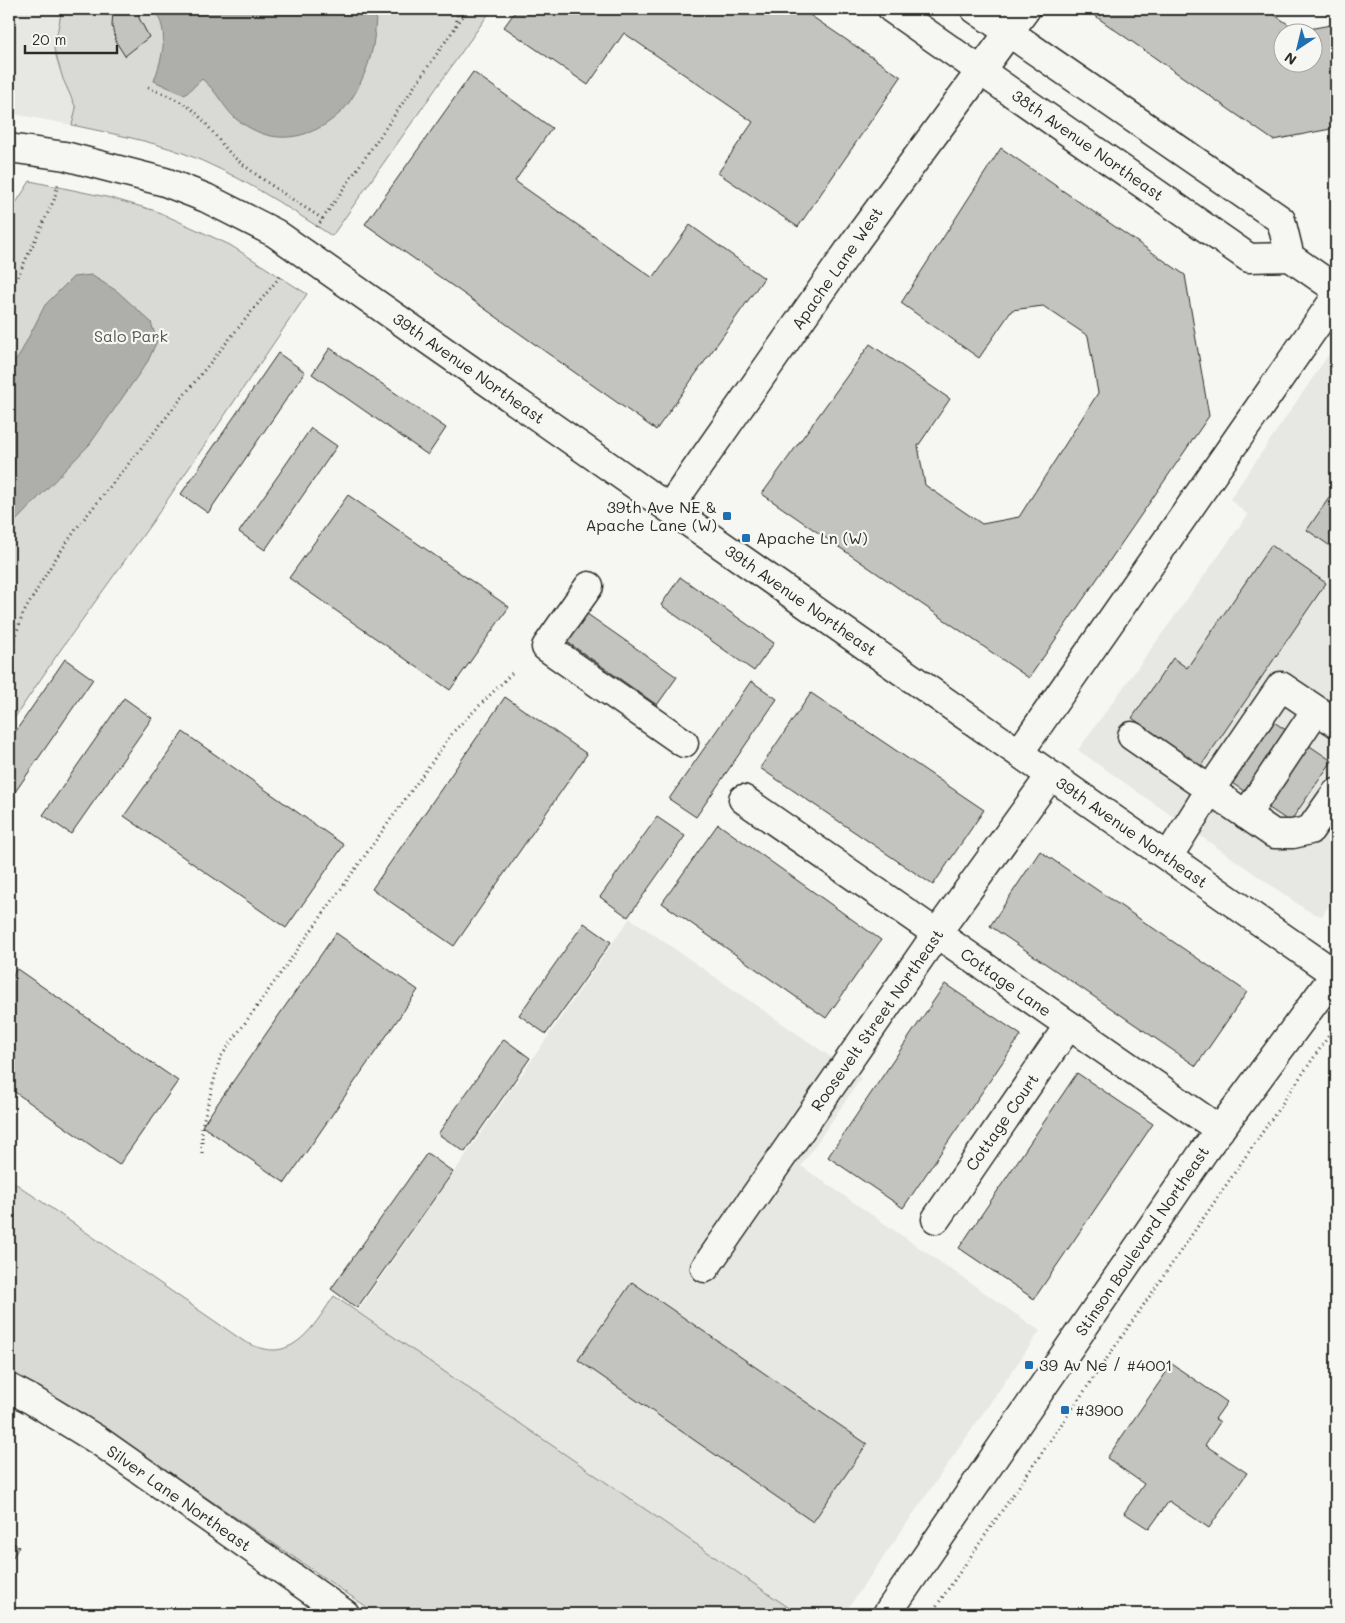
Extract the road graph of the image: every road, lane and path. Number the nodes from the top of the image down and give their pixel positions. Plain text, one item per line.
1 (458, 9) edge
2 (468, 9) edge
3 (892, 9) edge
4 (975, 9) edge
5 (1026, 9) edge
6 (456, 26) junction
7 (1010, 32) junction
8 (982, 70) junction
9 (148, 87) dead end
10 (9, 148) edge
11 (64, 156) junction
12 (323, 219) junction
13 (301, 251) junction
14 (1290, 257) junction
15 (1336, 289) edge
16 (9, 295) edge
17 (1336, 297) edge
18 (669, 508) junction
19 (589, 586) dead end
20 (9, 653) edge
21 (512, 673) dead end
22 (1326, 716) edge
23 (1132, 736) dead end
24 (684, 743) dead end
25 (1019, 753) junction
26 (1051, 775) junction
27 (1210, 790) junction
28 (1336, 793) edge
29 (743, 800) dead end
30 (1246, 815) junction
31 (1168, 857) junction
32 (937, 934) junction
33 (1336, 973) edge
34 (1069, 1025) junction
35 (1331, 1034) dead end
36 (1220, 1130) junction
37 (202, 1153) dead end
38 (936, 1218) dead end
39 (706, 1268) dead end
40 (9, 1388) edge
41 (345, 1614) edge
42 (888, 1614) edge
43 (931, 1614) edge

1 - 6 path
2 - 6 path
3 - 8 street, 38th Avenue Northeast
4 - 7 street
5 - 7 street, Apache Lane West
6 - 12 path
7 - 8 street, Apache Lane West
7 - 14 street
8 - 14 street, 38th Avenue Northeast
8 - 18 street, Apache Lane West
9 - 12 path
10 - 11 street, 39th Avenue Northeast
11 - 13 street, 39th Avenue Northeast
11 - 16 path
12 - 13 path
13 - 18 street, 39th Avenue Northeast
13 - 20 path
14 - 15 street
17 - 25 street
18 - 25 street, 39th Avenue Northeast
19 - 24 street
21 - 37 path
22 - 27 street
22 - 30 street
23 - 27 street
25 - 26 street, 39th Avenue Northeast
26 - 31 street, 39th Avenue Northeast
26 - 32 street, Roosevelt Street Northeast
27 - 30 street
27 - 31 street
28 - 30 street
29 - 32 street, Cottage Lane
31 - 33 street, 39th Avenue Northeast
32 - 34 street, Cottage Lane
32 - 39 street, Roosevelt Street Northeast
33 - 36 street, Stinson Boulevard Northeast
34 - 36 street, Cottage Lane
34 - 38 street, Cottage Court
35 - 43 path
36 - 42 street, Stinson Boulevard Northeast
40 - 41 street, Silver Lane Northeast

